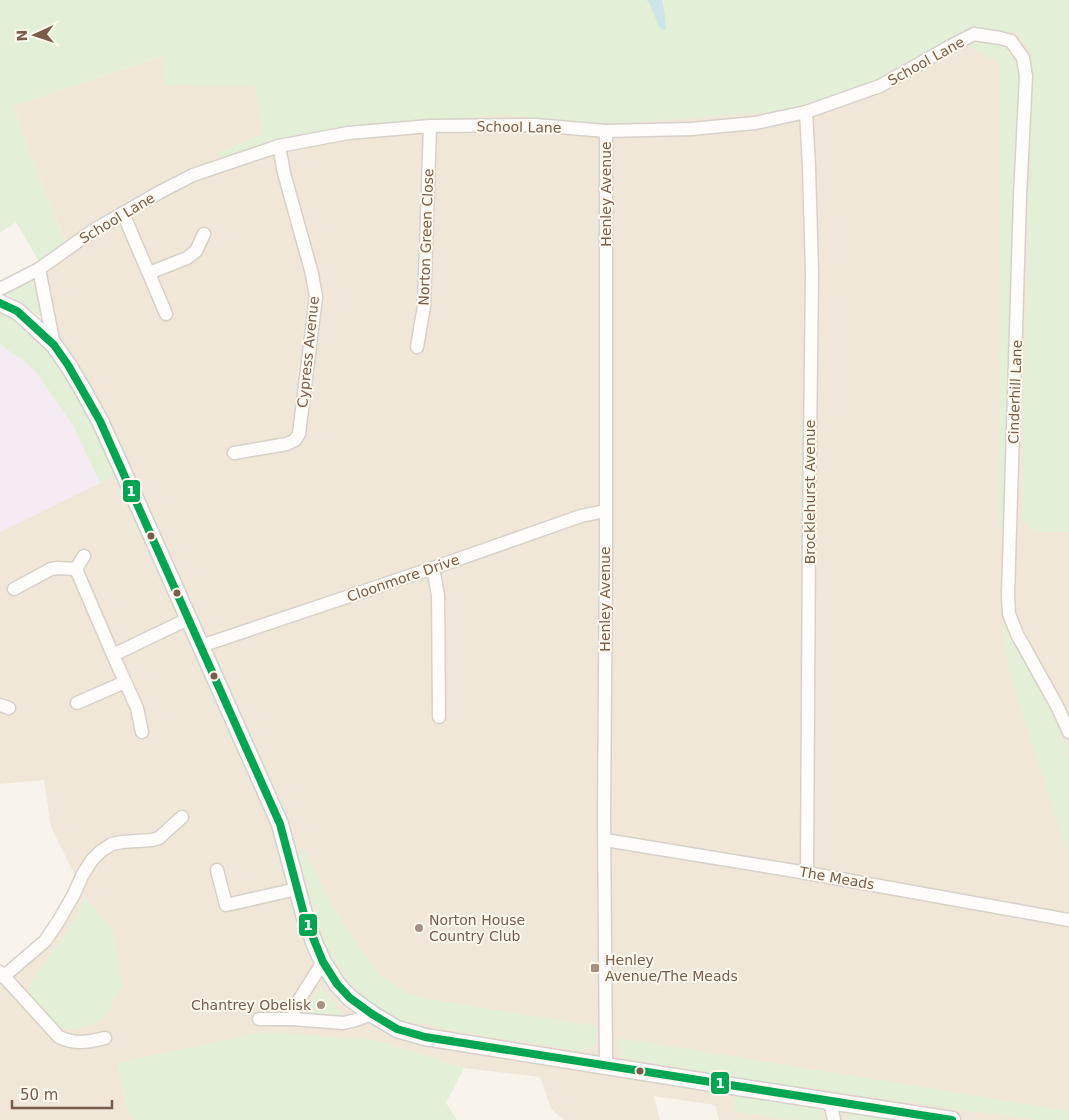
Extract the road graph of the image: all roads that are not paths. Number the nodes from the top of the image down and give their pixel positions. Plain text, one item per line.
1 (1011, 41) joint
2 (806, 112) junction
3 (430, 126) junction
4 (606, 131) junction
5 (279, 146) junction
6 (123, 213) junction
7 (204, 234) dead end
8 (39, 269) junction
9 (149, 273) junction
10 (0, 289) edge
11 (0, 303) edge
12 (166, 314) dead end
13 (54, 345) junction
14 (417, 347) dead end
15 (234, 453) dead end
16 (605, 511) junction
17 (84, 556) dead end
18 (433, 568) junction
19 (76, 569) junction
20 (14, 589) dead end
21 (188, 619) junction
22 (201, 646) junction
23 (113, 656) junction
24 (125, 682) junction
25 (77, 703) dead end
26 (439, 717) dead end
27 (142, 732) dead end
28 (1069, 732) edge
29 (182, 816) dead end
30 (605, 840) junction
31 (217, 870) dead end
32 (807, 873) junction
33 (297, 889) junction
34 (1069, 920) edge
35 (323, 962) junction
36 (2, 974) edge
37 (372, 1014) junction
38 (259, 1019) dead end
39 (293, 1019) junction
40 (105, 1038) dead end
41 (606, 1066) junction
42 (830, 1101) junction
43 (834, 1120) edge
44 (952, 1120) edge

1 - 2 street, School Lane
1 - 28 street, Cinderhill Lane
2 - 4 street, School Lane
2 - 32 street, Brocklehurst Avenue
3 - 4 street, School Lane
3 - 5 street, School Lane
3 - 14 street, Norton Green Close
4 - 16 street, Henley Avenue
5 - 6 street, School Lane
5 - 15 street, Cypress Avenue
6 - 8 street, School Lane
6 - 9 street
7 - 9 street
8 - 10 street, School Lane
8 - 13 street
9 - 12 street
11 - 13 street
13 - 21 street
16 - 18 street, Cloonmore Drive
16 - 30 street, Henley Avenue
17 - 19 street
18 - 22 street, Cloonmore Drive
18 - 26 street
19 - 20 street
19 - 23 street
21 - 22 street
21 - 23 street
22 - 33 street
23 - 24 street
24 - 25 street
24 - 27 street
29 - 36 street
30 - 32 street, The Meads
30 - 41 street, Henley Avenue
31 - 33 street
32 - 34 street, The Meads
33 - 35 street
35 - 37 street
35 - 39 street
36 - 40 street
37 - 39 street
37 - 41 street
38 - 39 street
41 - 42 street
42 - 43 street
42 - 44 street

